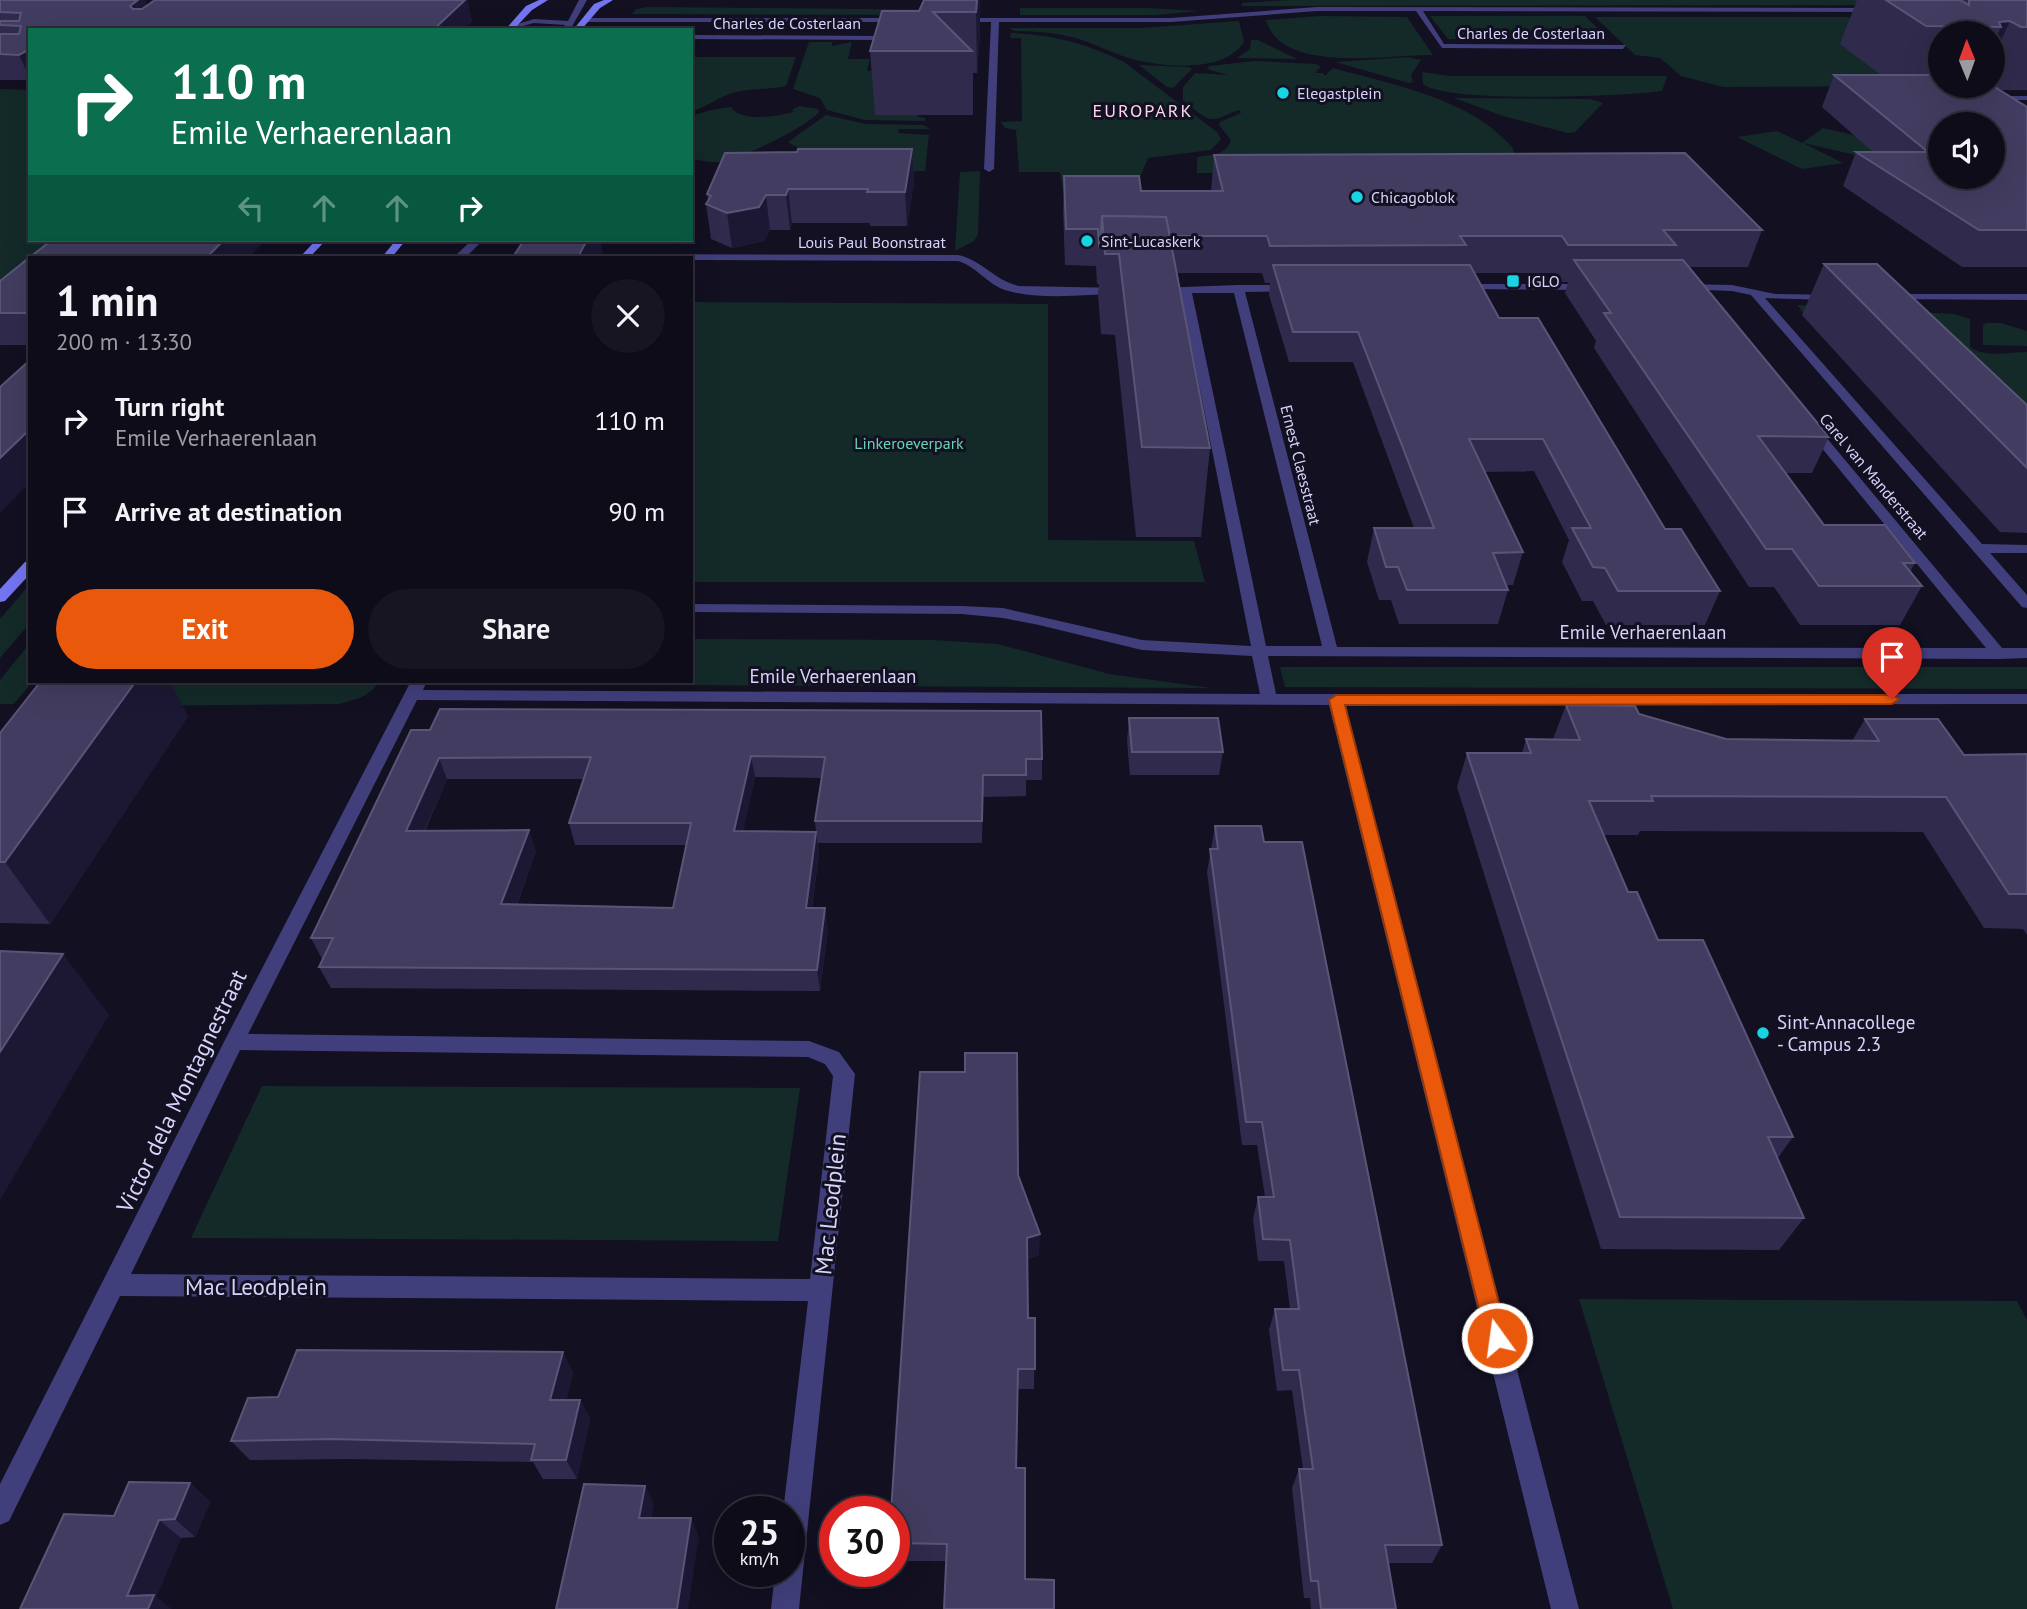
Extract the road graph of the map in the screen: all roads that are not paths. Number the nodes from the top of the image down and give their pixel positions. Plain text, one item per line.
1 (544, 0) edge
2 (583, 0) edge
3 (609, 0) edge
4 (1418, 9) junction
5 (1860, 10) junction
6 (1888, 10) dead end
7 (585, 20) junction
8 (888, 20) junction
9 (915, 20) edge
10 (941, 20) edge
11 (995, 20) junction
12 (1875, 20) dead end
13 (567, 26) edge
14 (511, 28) edge
15 (579, 28) edge
16 (693, 37) edge
17 (883, 37) junction
18 (1623, 47) dead end
19 (881, 48) edge
20 (2006, 98) edge
21 (2027, 98) edge
22 (989, 169) dead end
23 (319, 242) edge
24 (399, 242) edge
25 (476, 242) edge
26 (306, 256) edge
27 (388, 256) edge
28 (461, 256) edge
29 (693, 257) edge
30 (1449, 287) edge
31 (1606, 287) edge
32 (1670, 287) edge
33 (1696, 287) junction
34 (1238, 288) junction
35 (1304, 288) edge
36 (1135, 291) edge
37 (1149, 291) edge
38 (1186, 291) junction
39 (1756, 295) junction
40 (1843, 297) edge
41 (1884, 297) edge
42 (2027, 297) edge
43 (1712, 306) edge
44 (1802, 416) edge
45 (1976, 548) junction
46 (2027, 549) edge
47 (28, 567) edge
48 (0, 598) edge
49 (2027, 604) edge
50 (693, 608) edge
51 (1259, 651) junction
52 (1331, 652) junction
53 (2027, 653) edge
54 (1998, 654) junction
55 (415, 688) edge
56 (1269, 699) junction
57 (2027, 699) edge
58 (1336, 700) junction
59 (234, 1041) junction
60 (114, 1285) junction
61 (821, 1290) junction
62 (0, 1512) edge
63 (785, 1609) edge
64 (1565, 1609) edge

1 - 14 main road
2 - 13 street
3 - 7 main road
4 - 5 street, Charles de Costerlaan
4 - 11 street, Charles de Costerlaan
4 - 18 street, Charles de Costerlaan
5 - 6 street, Charles de Costerlaan
5 - 12 street
7 - 8 street, Charles de Costerlaan
7 - 15 main road
8 - 9 street, Charles de Costerlaan
8 - 17 street, Charles de Costerlaan
10 - 11 street, Charles de Costerlaan
11 - 22 street
13 - 14 street
16 - 17 street, Charles de Costerlaan
17 - 19 street, Charles de Costerlaan
20 - 21 street
23 - 26 main road
24 - 27 main road
25 - 28 street
29 - 36 street, Louis Paul Boonstraat
30 - 31 street
32 - 33 street
33 - 39 street
33 - 43 street
34 - 35 street
34 - 38 street
34 - 52 street, Ernest Claesstraat
37 - 38 street
38 - 51 street
39 - 40 street
39 - 45 street, Carel van Manderstraat
41 - 42 street
44 - 54 street, Carel van Manderstraat
45 - 46 street
45 - 49 street, Carel van Manderstraat
47 - 48 main road
50 - 51 street, Emile Verhaerenlaan
51 - 52 street, Emile Verhaerenlaan
51 - 56 street
52 - 54 street, Emile Verhaerenlaan
53 - 54 street, Emile Verhaerenlaan
55 - 56 street, Emile Verhaerenlaan
55 - 59 street, Victor dela Montagnestraat
56 - 58 street, Emile Verhaerenlaan
57 - 58 street, Emile Verhaerenlaan
58 - 64 street
59 - 60 street, Victor dela Montagnestraat
59 - 61 street, Mac Leodplein
60 - 61 street, Mac Leodplein
60 - 62 street, Victor dela Montagnestraat
61 - 63 street

